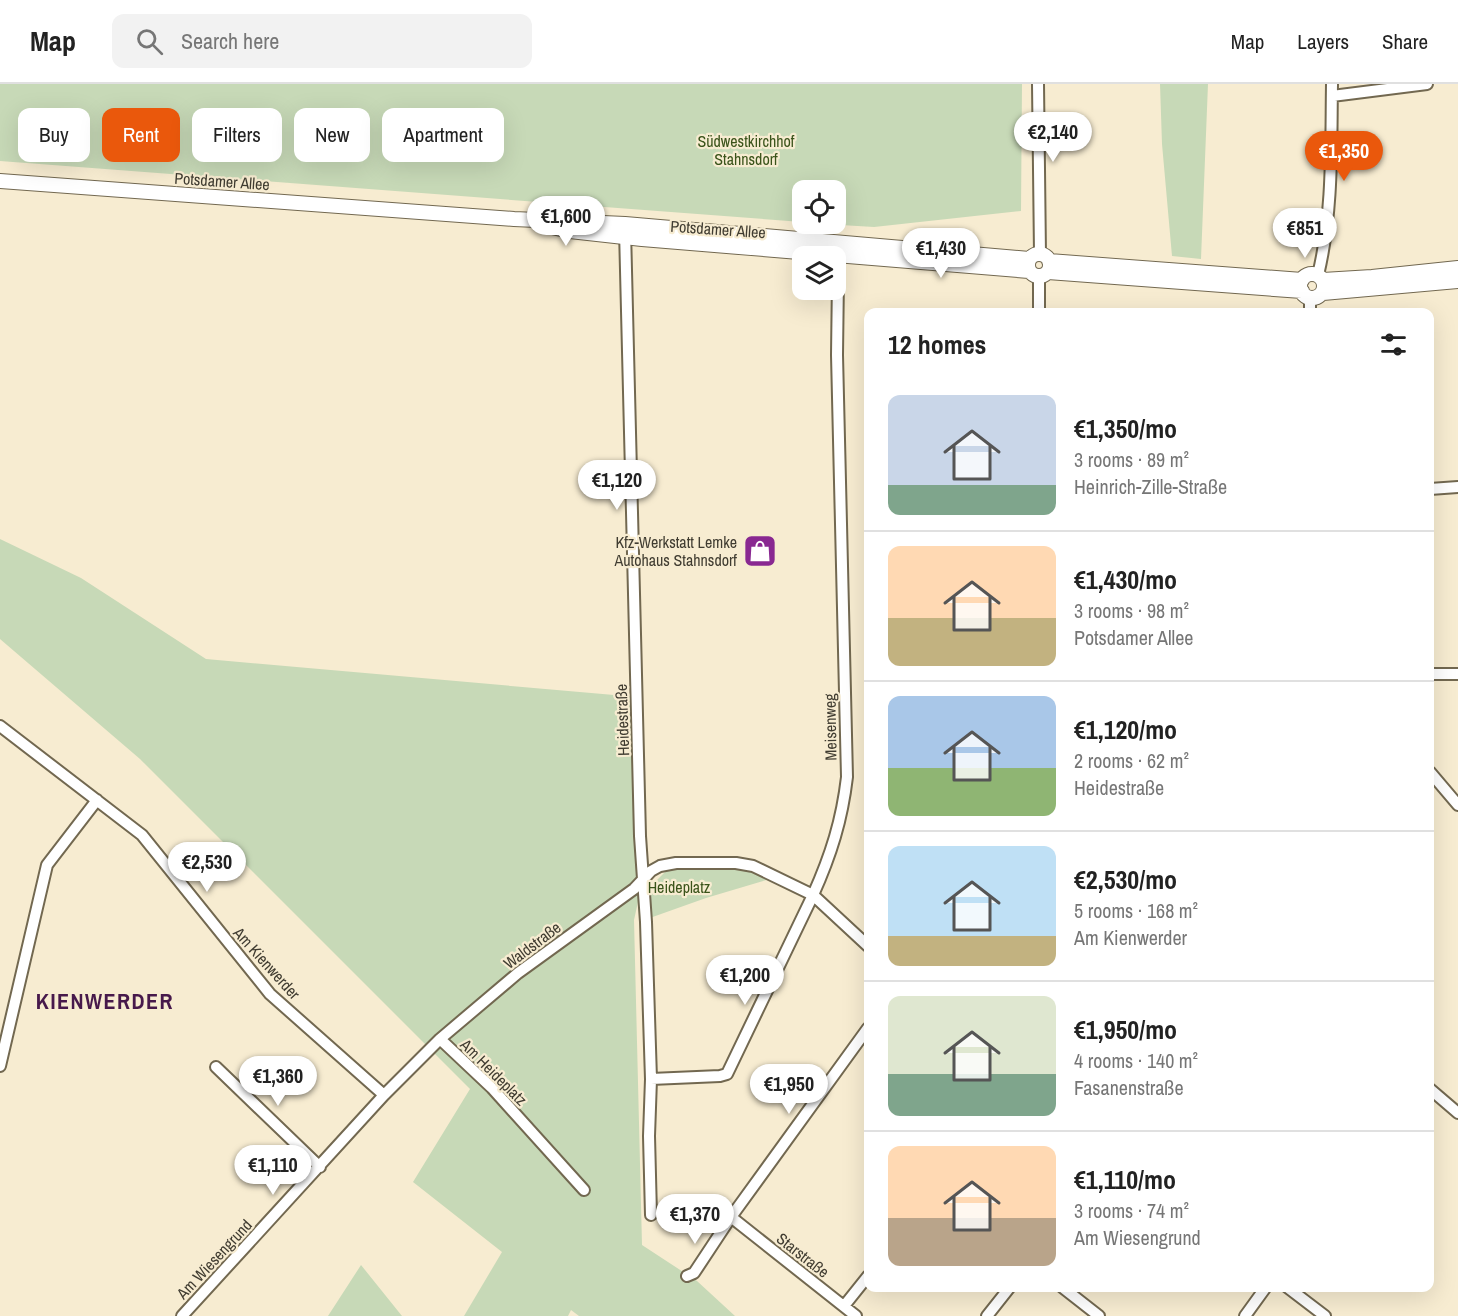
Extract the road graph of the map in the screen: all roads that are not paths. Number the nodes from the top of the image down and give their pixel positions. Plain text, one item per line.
1 (1038, 84) edge
2 (1332, 84) edge
3 (1426, 84) edge
4 (1332, 96) junction
5 (0, 181) edge
6 (625, 230) junction
7 (1039, 266) junction
8 (1458, 268) edge
9 (1458, 281) edge
10 (1312, 290) edge
11 (838, 300) edge
12 (1039, 308) edge
13 (1458, 487) edge
14 (1434, 489) edge
15 (1434, 674) edge
16 (1458, 674) edge
17 (0, 726) edge
18 (1434, 777) edge
19 (97, 800) junction
20 (1458, 804) edge
21 (643, 879) junction
22 (813, 895) junction
23 (864, 942) edge
24 (864, 1034) edge
25 (440, 1039) junction
26 (0, 1066) edge
27 (216, 1067) dead end
28 (651, 1079) junction
29 (1434, 1092) edge
30 (384, 1095) junction
31 (1458, 1113) edge
32 (320, 1167) junction
33 (584, 1190) dead end
34 (651, 1215) dead end
35 (731, 1217) junction
36 (687, 1276) dead end
37 (864, 1281) edge
38 (1006, 1292) edge
39 (1068, 1292) edge
40 (1262, 1292) edge
41 (1293, 1292) edge
42 (844, 1306) junction
43 (182, 1316) edge
44 (856, 1316) edge
45 (987, 1316) edge
46 (1099, 1316) edge
47 (1245, 1316) edge
48 (1324, 1316) edge

1 - 7 street
2 - 4 street
3 - 4 street
4 - 10 street
5 - 6 street, Potsdamer Allee
6 - 7 street, Potsdamer Allee
6 - 21 street, Heidestraße
7 - 10 street, Potsdamer Allee
7 - 12 street
8 - 10 street, Potsdamer Allee
9 - 10 street, Potsdamer Allee
11 - 22 street, Meisenweg
13 - 14 street
15 - 16 street
17 - 19 street, Am Kienwerder
18 - 20 street
19 - 26 street
19 - 30 street, Am Kienwerder
21 - 22 street
21 - 25 street, Waldstraße
21 - 28 street, Heidestraße
22 - 23 street
22 - 28 street, Meisenweg
24 - 35 street
25 - 30 street, Am Wiesengrund
25 - 33 street, Am Heideplatz
27 - 32 street
28 - 34 street, Heidestraße
29 - 31 street
30 - 32 street, Am Wiesengrund
32 - 43 street, Am Wiesengrund
35 - 36 street
35 - 42 street, Starstraße
37 - 42 street
38 - 45 street
39 - 46 street
40 - 47 street
41 - 48 street
42 - 44 street, Starstraße

